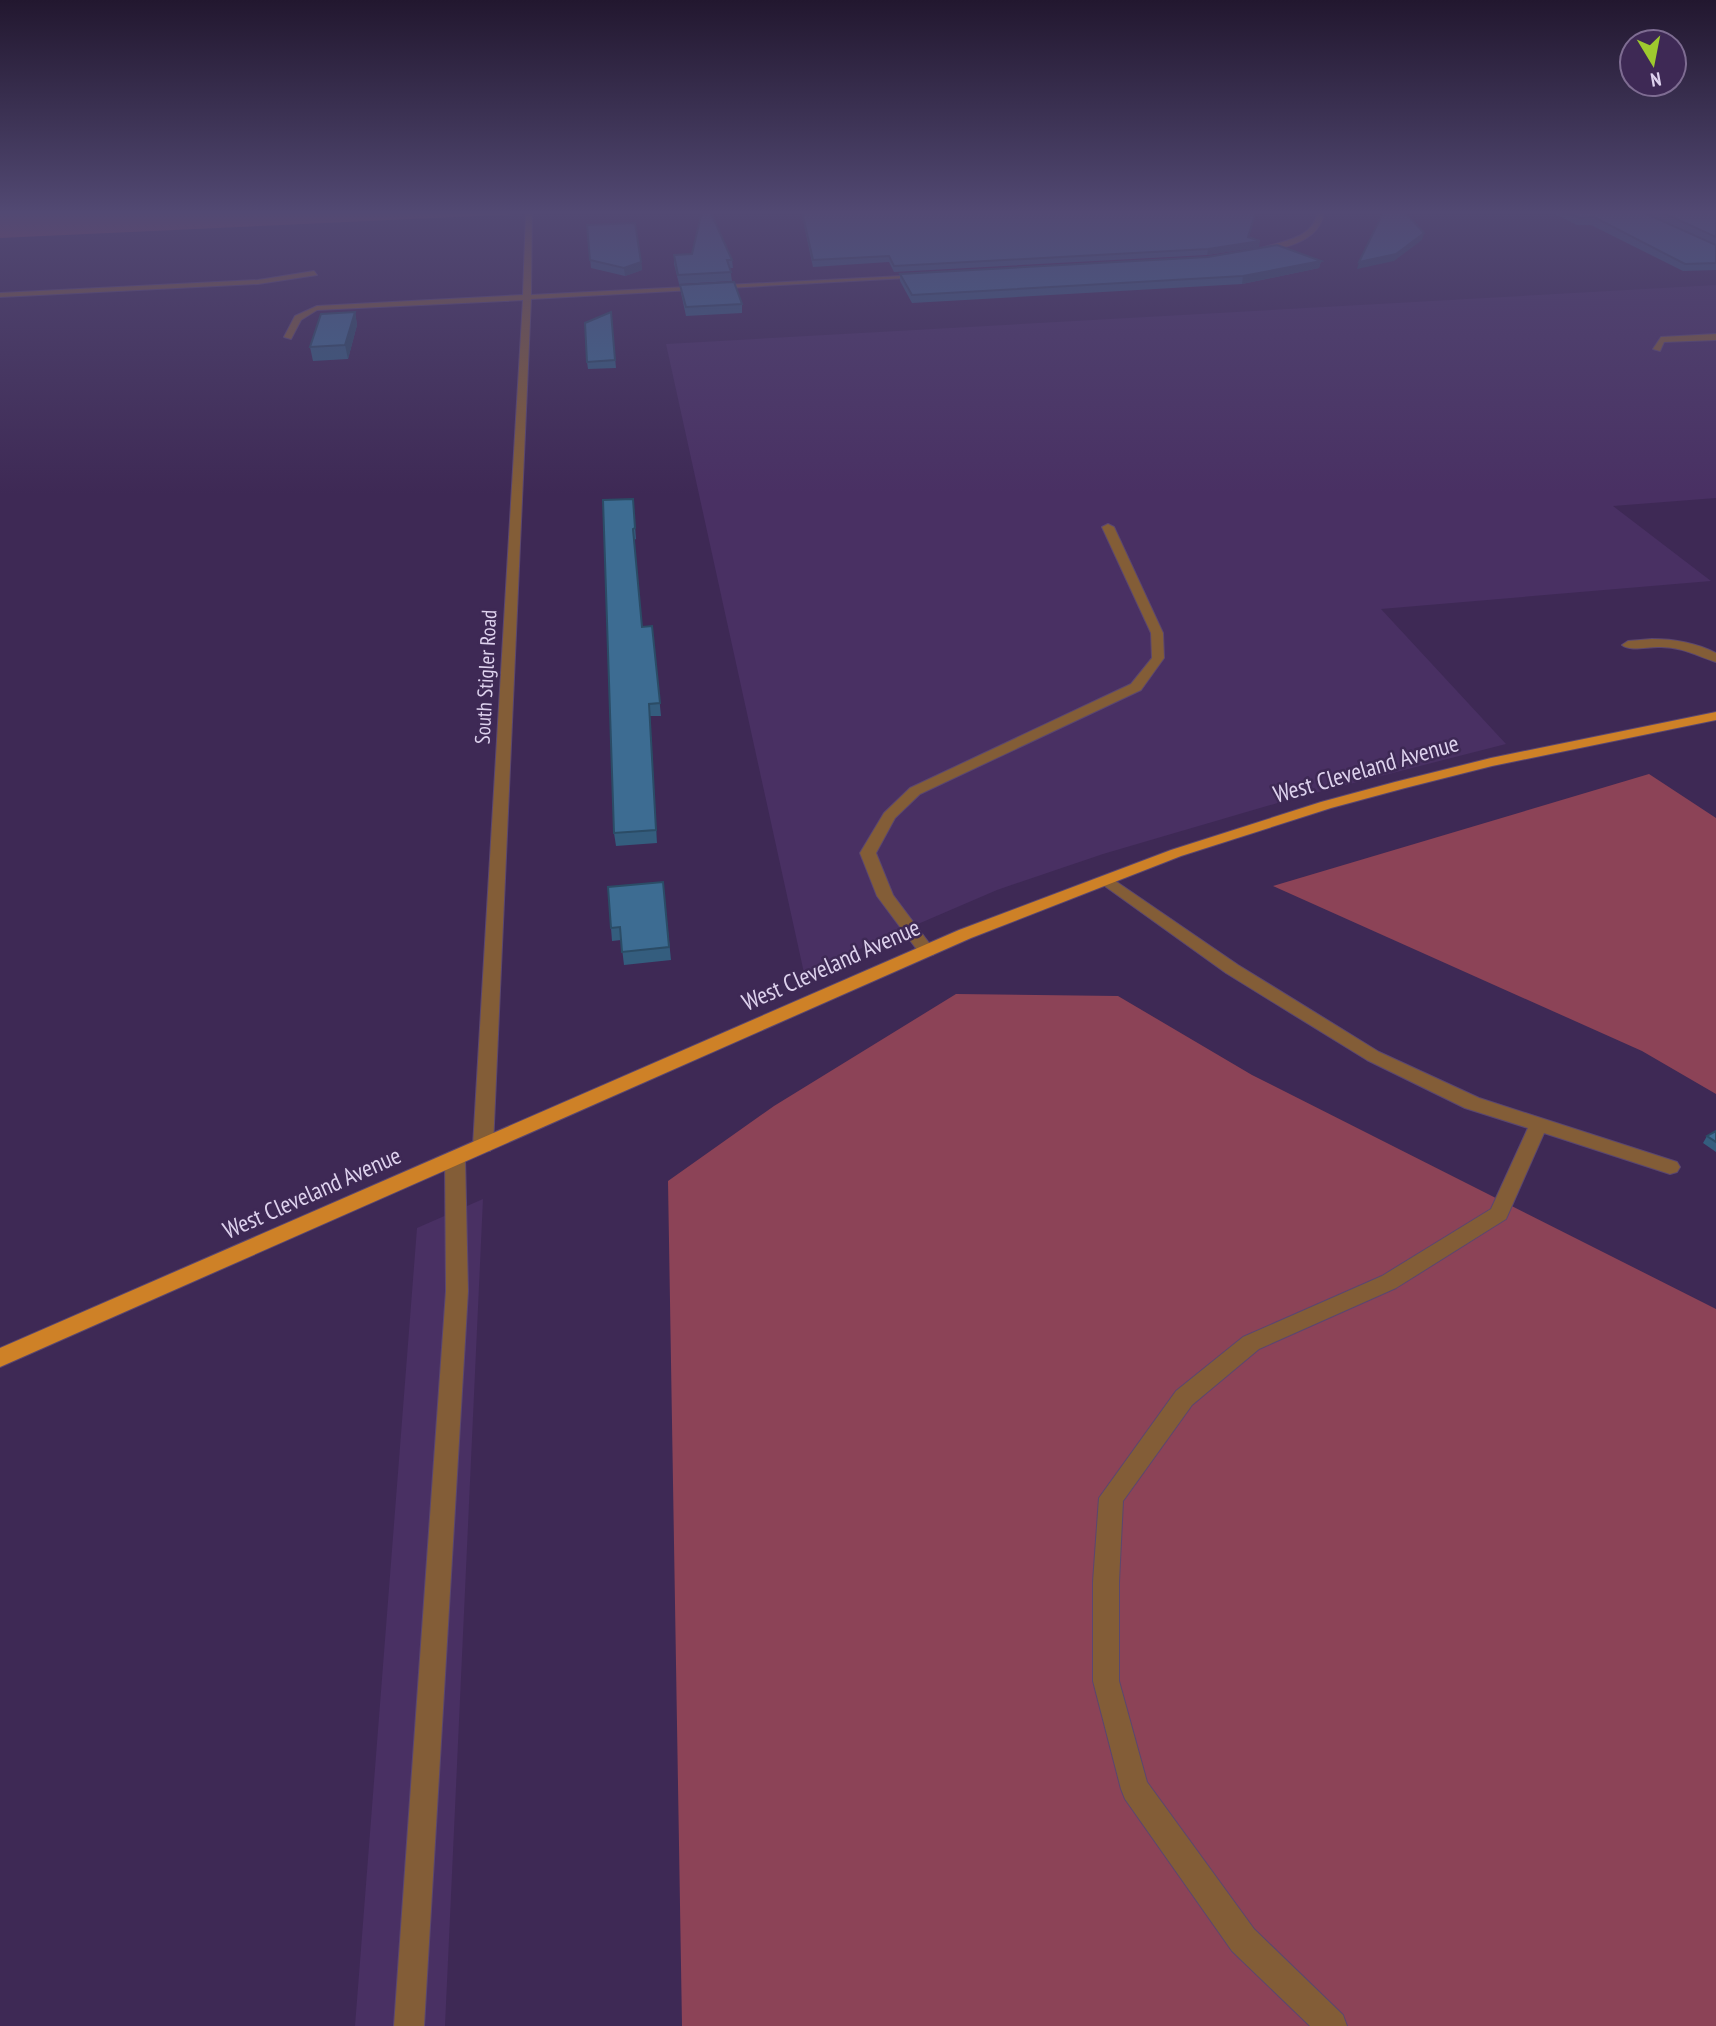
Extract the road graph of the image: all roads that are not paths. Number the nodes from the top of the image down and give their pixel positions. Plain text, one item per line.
1 (368, 306) edge
2 (525, 306) edge
3 (288, 337) dead end
4 (1716, 337) edge
5 (1657, 349) dead end
6 (1108, 527) dead end
7 (1628, 645) dead end
8 (1716, 658) edge
9 (1716, 716) edge
10 (1108, 881) junction
11 (927, 951) junction
12 (1539, 1124) junction
13 (483, 1146) junction
14 (455, 1158) junction
15 (1670, 1167) dead end
16 (0, 1358) edge
17 (409, 2026) edge
18 (1332, 2026) edge

1 - 3 street
2 - 13 street, South Stigler Road
4 - 5 street
6 - 11 street
7 - 8 street
9 - 10 main road, West Cleveland Avenue
10 - 11 main road, West Cleveland Avenue
10 - 12 street
11 - 13 main road, West Cleveland Avenue
12 - 15 street
12 - 18 street
13 - 14 main road, West Cleveland Avenue
14 - 16 main road, West Cleveland Avenue
14 - 17 street

